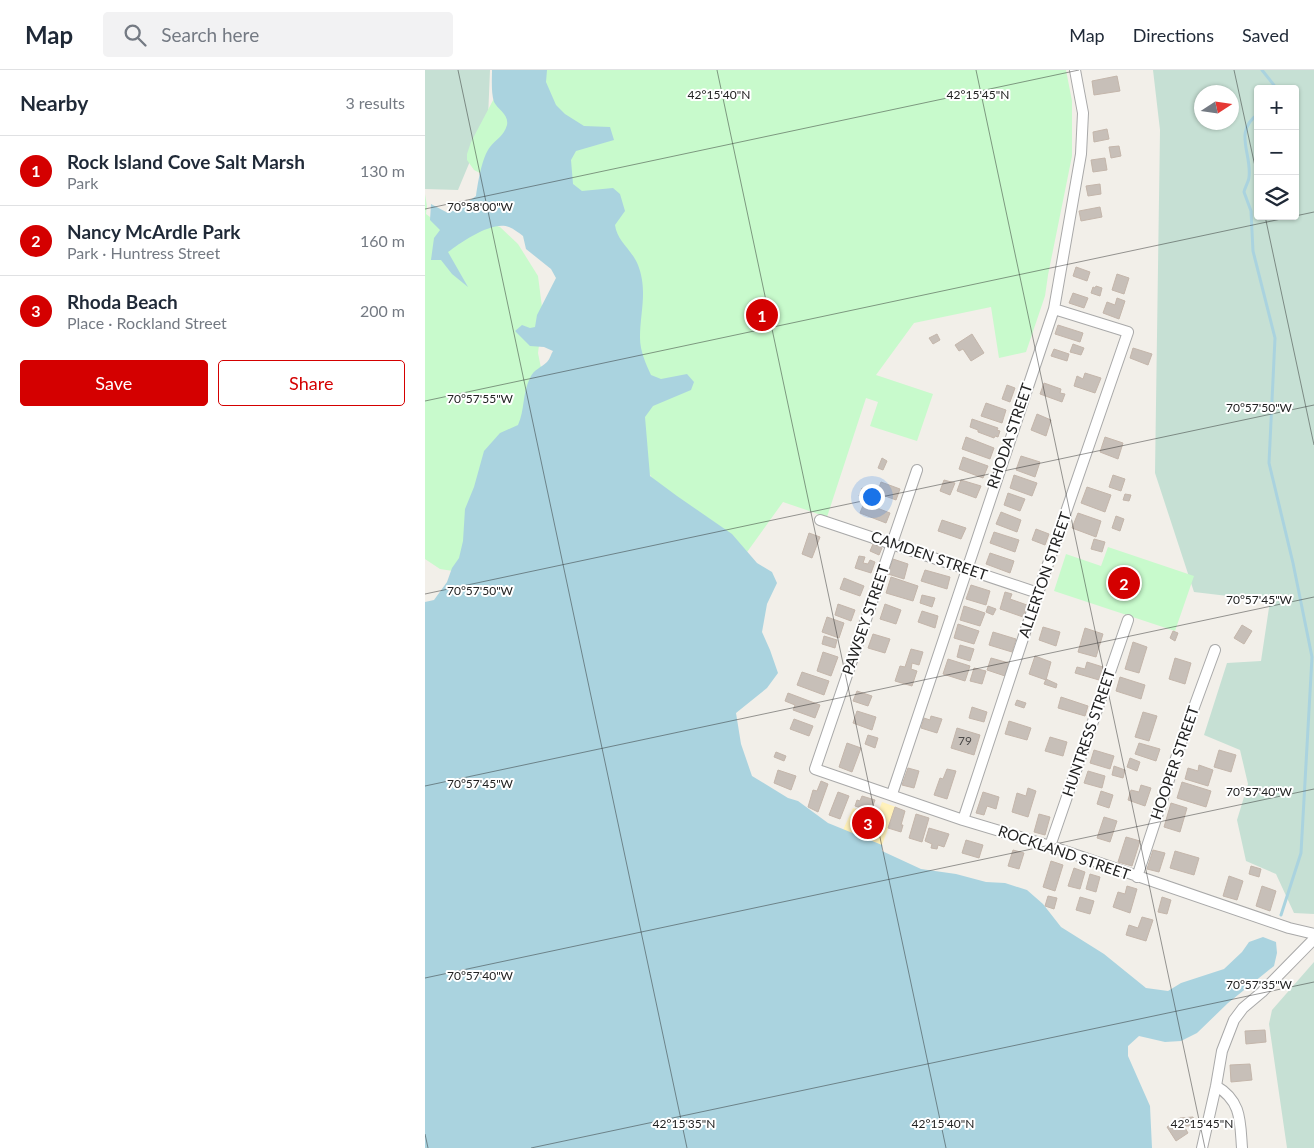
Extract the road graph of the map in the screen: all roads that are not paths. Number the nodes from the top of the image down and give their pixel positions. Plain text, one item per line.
1 (1075, 70) edge
2 (1054, 309) junction
3 (917, 470) dead end
4 (820, 520) dead end
5 (892, 543) junction
6 (966, 568) junction
7 (1038, 593) junction
8 (1128, 620) dead end
9 (1215, 650) dead end
10 (815, 769) joint
11 (892, 794) junction
12 (963, 820) junction
13 (1050, 846) junction
14 (1137, 877) junction
15 (1314, 934) edge
16 (1314, 939) edge
17 (1216, 1086) junction
18 (1202, 1148) edge
19 (1242, 1148) edge

1 - 2 street, RHODA STREET
2 - 6 street, RHODA STREET
2 - 7 street, ALLERTON STREET
3 - 5 street, PAWSEY STREET
4 - 5 street, CAMDEN STREET
5 - 6 street, CAMDEN STREET
5 - 10 street, PAWSEY STREET
6 - 7 street, CAMDEN STREET
6 - 11 street, RHODA STREET
7 - 12 street, ALLERTON STREET
8 - 13 street, HUNTRESS STREET
9 - 14 street, HOOPER STREET
10 - 11 street, ROCKLAND STREET
11 - 12 street, ROCKLAND STREET
12 - 13 street, ROCKLAND STREET
13 - 14 street, ROCKLAND STREET
14 - 15 street, ROCKLAND STREET
16 - 17 street
17 - 18 street
17 - 19 street

